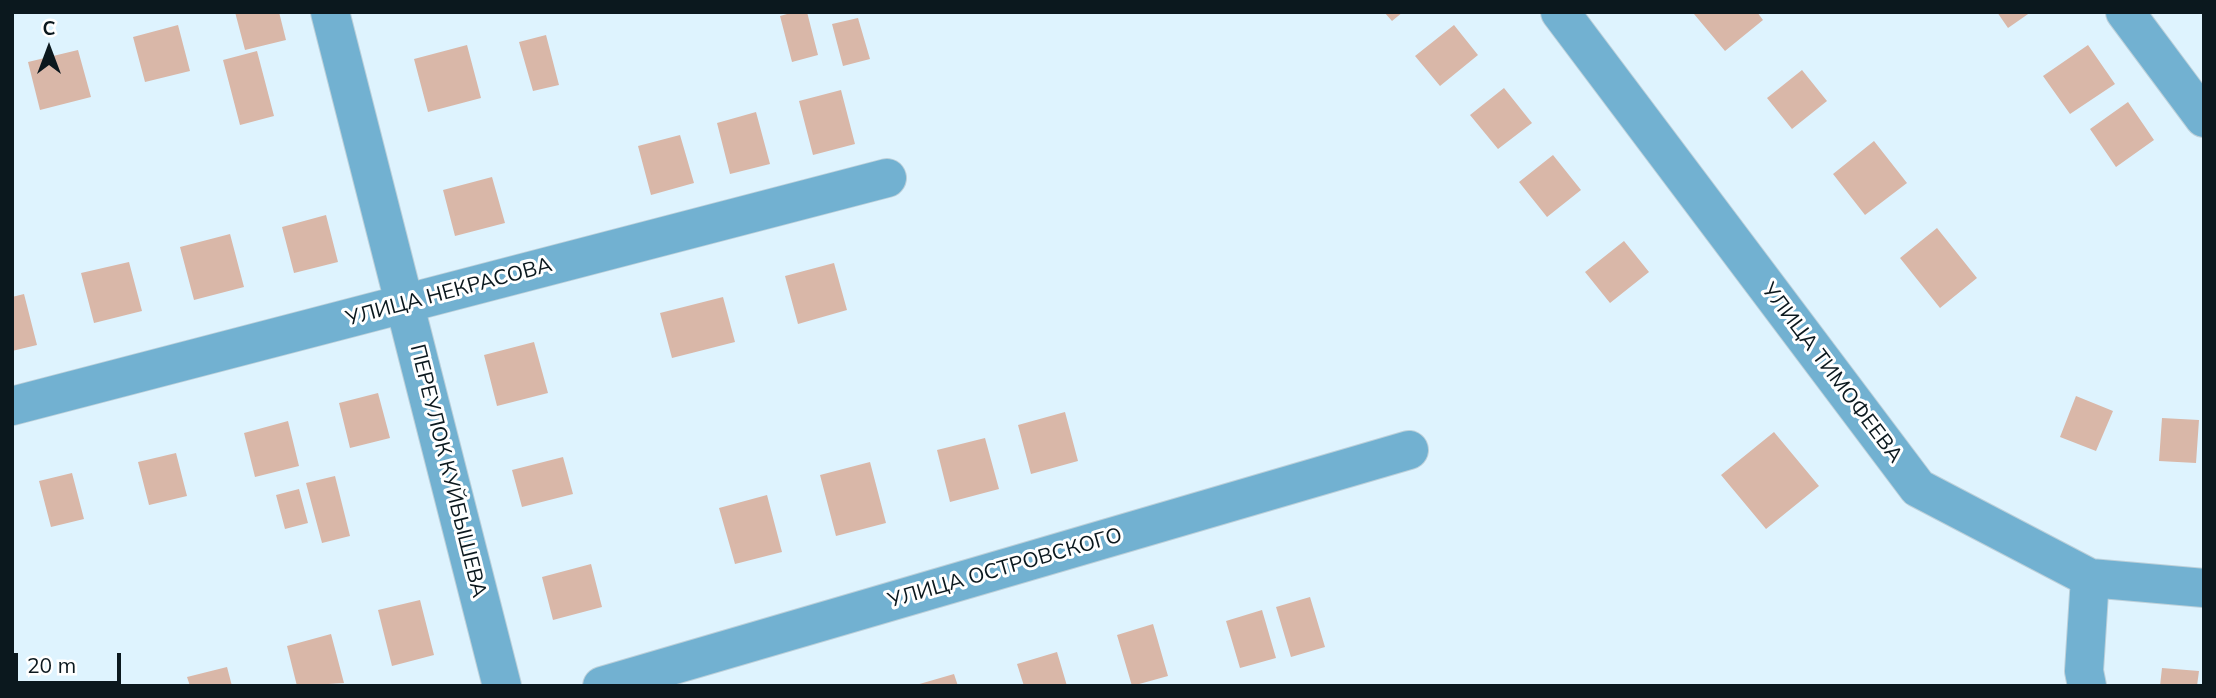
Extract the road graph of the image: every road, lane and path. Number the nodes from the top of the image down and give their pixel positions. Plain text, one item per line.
1 (330, 12) edge
2 (1560, 12) edge
3 (2125, 12) edge
4 (2204, 118) edge
5 (887, 178) dead end
6 (405, 303) junction
7 (12, 406) edge
8 (1409, 450) dead end
9 (2090, 578) junction
10 (2204, 588) edge
11 (2077, 681) edge
12 (502, 686) edge
13 (602, 686) edge

1 - 6 street, ПЕРЕУЛОК КУЙБЫШЕВА
2 - 9 street, УЛИЦА ТИМОФЕЕВА
3 - 4 street
5 - 6 street, УЛИЦА НЕКРАСОВА
6 - 7 street, УЛИЦА НЕКРАСОВА
6 - 12 street, ПЕРЕУЛОК КУЙБЫШЕВА
8 - 13 street, УЛИЦА ОСТРОВСКОГО
9 - 10 street, УЛИЦА ТИМОФЕЕВА
9 - 11 street

